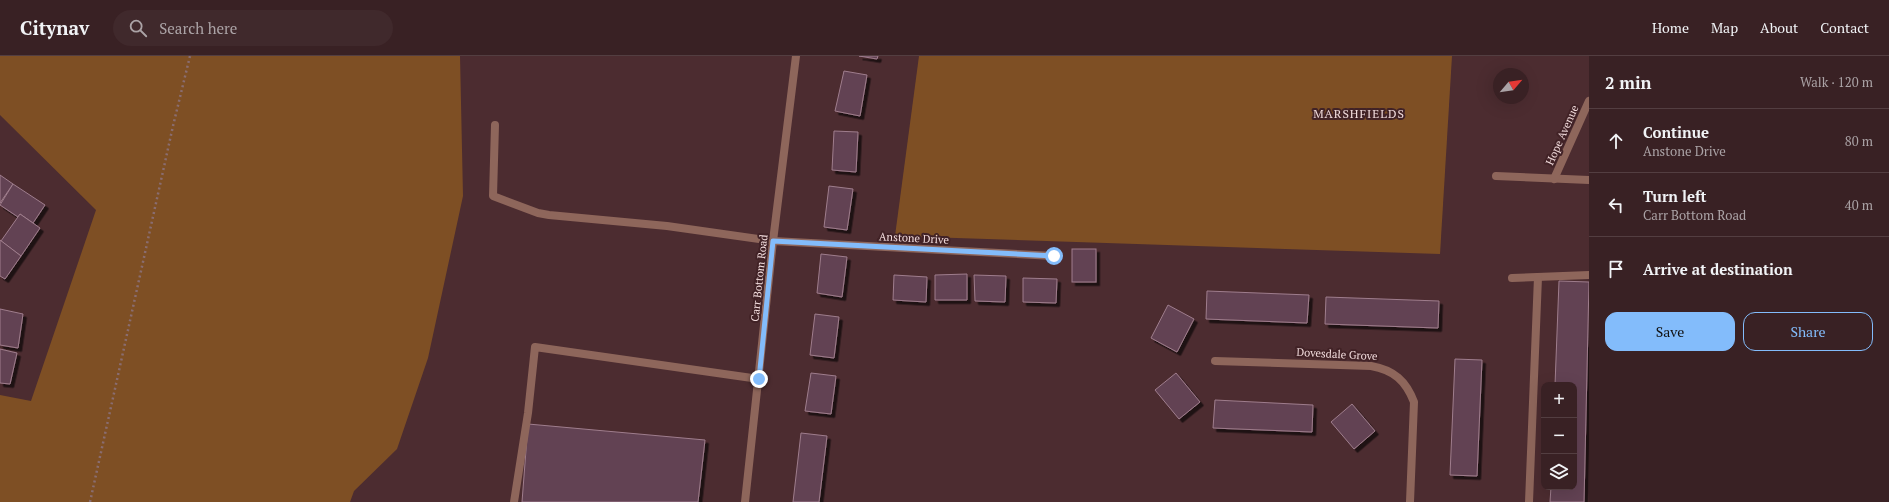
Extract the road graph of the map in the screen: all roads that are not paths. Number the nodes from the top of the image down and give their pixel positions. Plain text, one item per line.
1 (796, 56) edge
2 (1589, 101) edge
3 (495, 125) dead end
4 (1496, 176) dead end
5 (1554, 179) junction
6 (1589, 180) edge
7 (773, 241) junction
8 (1054, 256) dead end
9 (1589, 275) edge
10 (1538, 276) junction
11 (1512, 278) dead end
12 (1215, 361) dead end
13 (759, 379) junction
14 (514, 502) edge
15 (745, 502) edge
16 (1410, 502) edge
17 (1529, 502) edge

1 - 7 street, Carr Bottom Road
2 - 5 street, Hope Avenue
3 - 7 street, Anstone Drive
4 - 5 street, Hope Avenue
5 - 6 street, Hope Avenue
7 - 8 street, Anstone Drive
7 - 13 street, Carr Bottom Road
9 - 10 street
10 - 11 street
10 - 17 street
12 - 16 street, Dovesdale Grove
13 - 14 street
13 - 15 street, Carr Bottom Road

